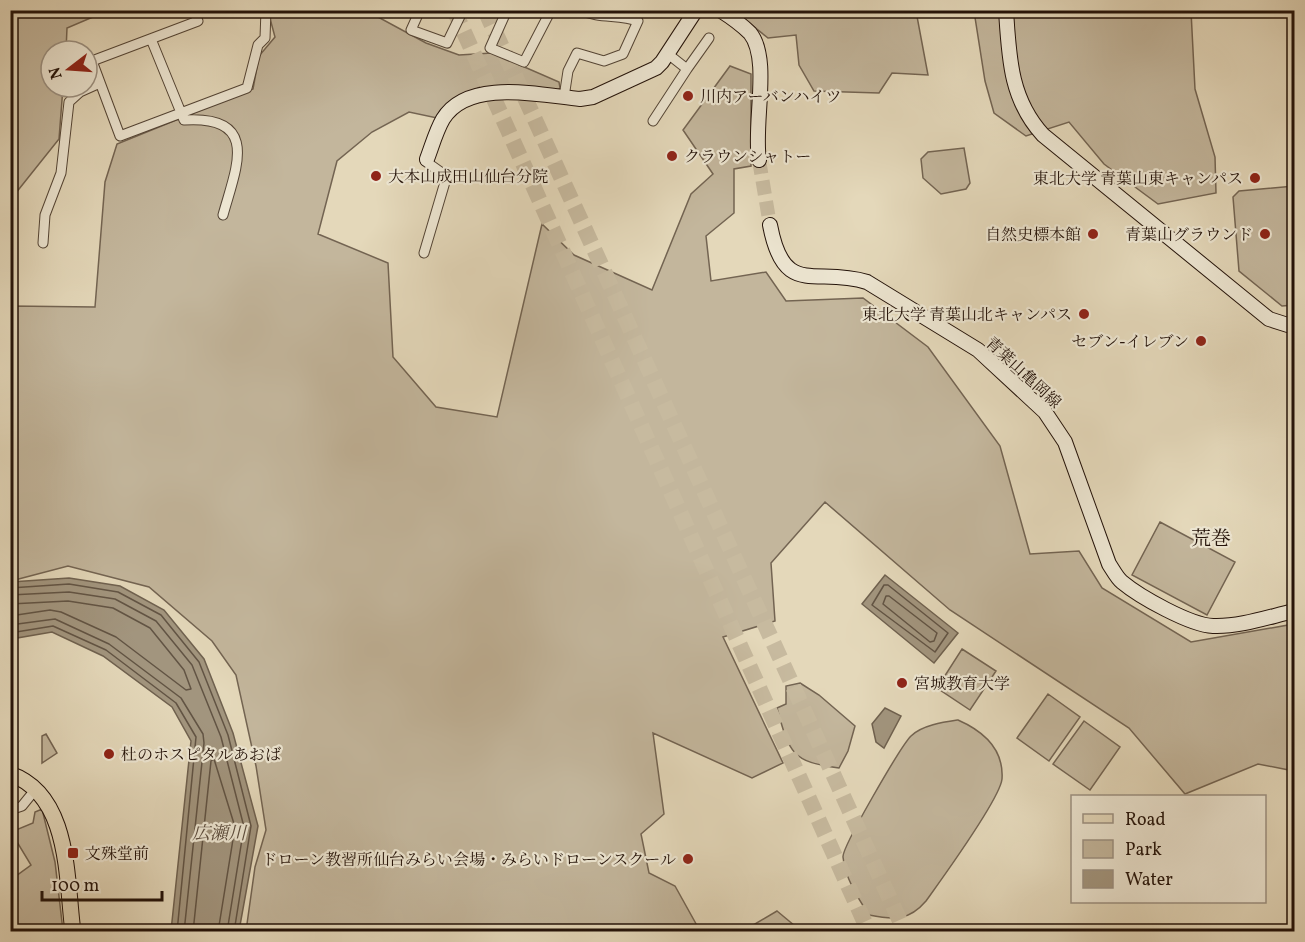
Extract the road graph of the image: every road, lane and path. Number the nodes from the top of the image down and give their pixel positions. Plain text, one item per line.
1 (193, 10) edge
2 (266, 10) edge
3 (420, 10) edge
4 (463, 10) edge
5 (507, 10) edge
6 (551, 10) edge
7 (581, 10) edge
8 (696, 10) edge
9 (720, 10) edge
10 (1005, 10) edge
11 (709, 38) dead end
12 (151, 39) junction
13 (668, 54) junction
14 (687, 69) junction
15 (100, 83) junction
16 (564, 98) junction
17 (182, 113) junction
18 (653, 121) dead end
19 (427, 159) joint
20 (759, 160) tunnel mouth
21 (223, 215) dead end
22 (770, 225) tunnel mouth
23 (43, 243) dead end
24 (424, 253) dead end
25 (1294, 327) edge
26 (1294, 611) edge
27 (10, 774) edge
28 (35, 790) junction
29 (10, 810) edge
30 (73, 932) edge

1 - 12 street
2 - 17 street
3 - 4 street
5 - 6 street
7 - 16 street
8 - 13 street
9 - 20 street
10 - 25 street
11 - 14 street
12 - 15 street
12 - 17 street
13 - 14 street
13 - 16 street
14 - 18 street
15 - 17 street
15 - 23 street
16 - 19 street
17 - 21 street
19 - 24 street
22 - 26 street, 青葉山亀岡線
27 - 28 main road
28 - 29 street
28 - 30 main road

